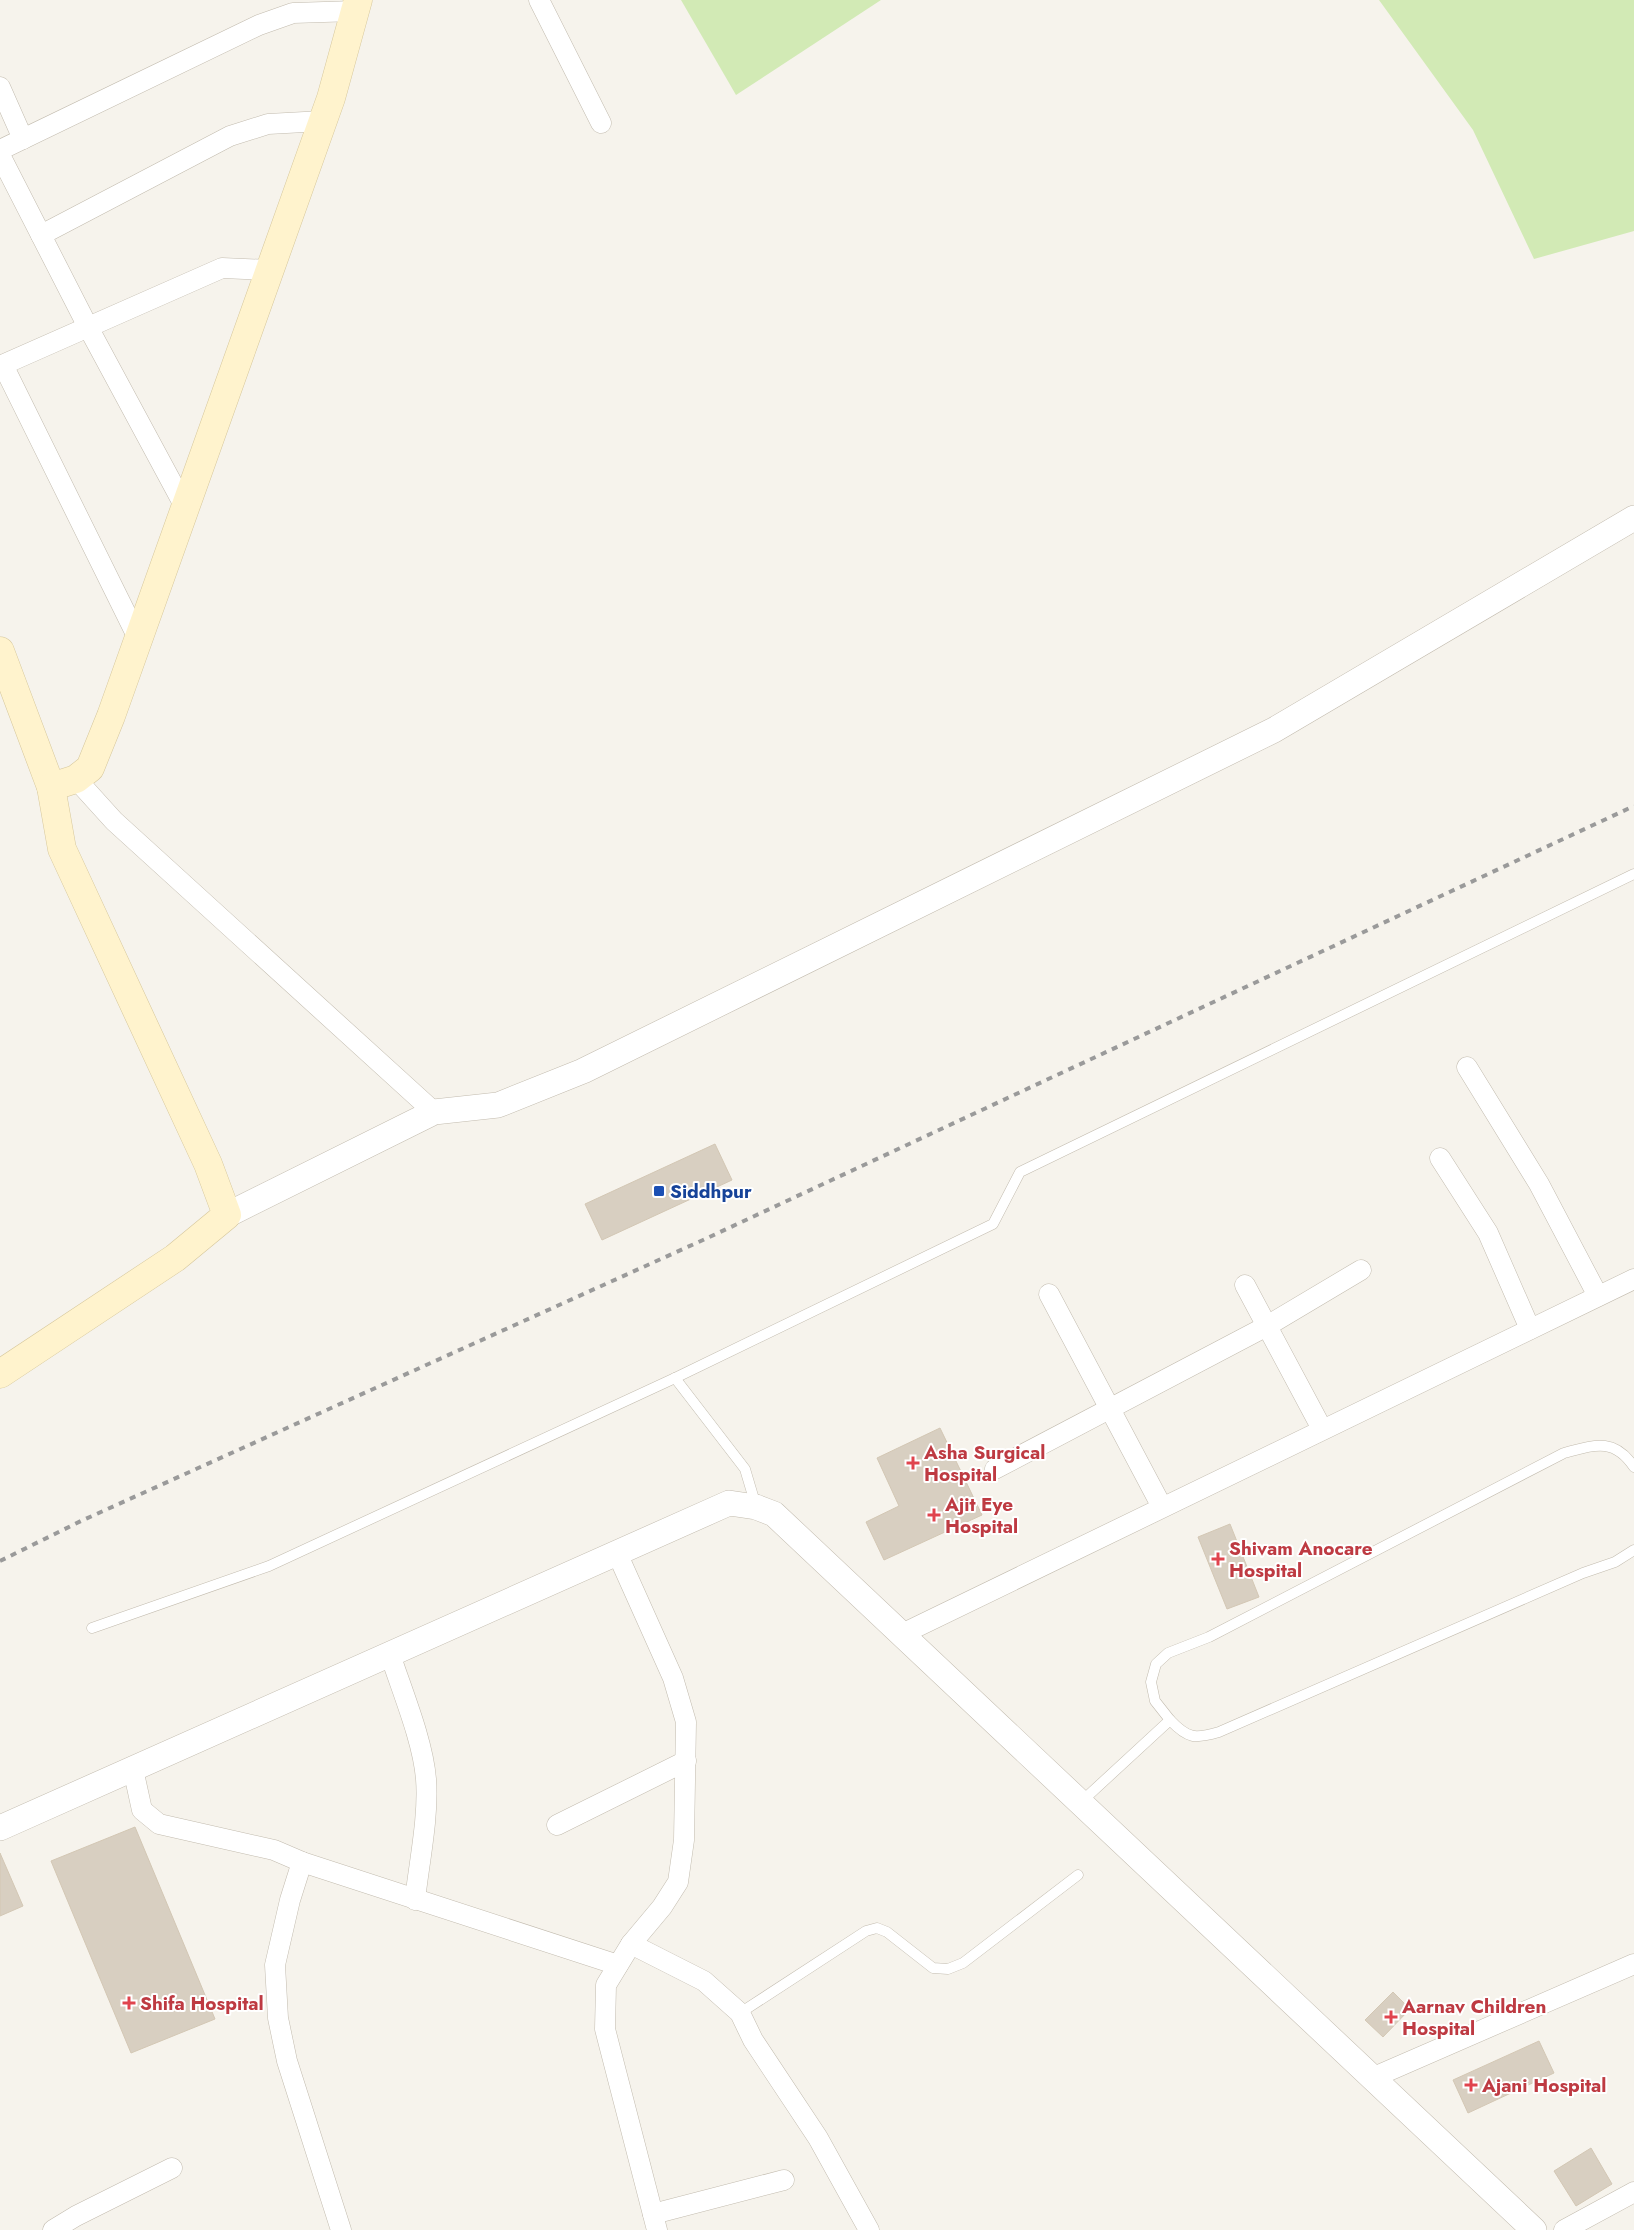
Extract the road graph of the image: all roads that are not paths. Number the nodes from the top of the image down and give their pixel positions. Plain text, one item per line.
1 (539, 0) edge
2 (357, 5) edge
3 (0, 87) edge
4 (323, 121) junction
5 (601, 123) dead end
6 (23, 139) junction
7 (0, 150) edge
8 (0, 155) edge
9 (41, 235) junction
10 (270, 270) junction
11 (88, 327) junction
12 (2, 365) edge
13 (185, 507) junction
14 (1634, 518) edge
15 (138, 638) junction
16 (0, 651) edge
17 (76, 779) junction
18 (51, 787) junction
19 (1634, 874) edge
20 (1468, 1067) dead end
21 (434, 1112) junction
22 (1440, 1158) dead end
23 (227, 1215) junction
24 (1362, 1270) dead end
25 (1634, 1279) edge
26 (1245, 1285) dead end
27 (1049, 1294) dead end
28 (1598, 1296) junction
29 (1267, 1326) junction
30 (1530, 1329) junction
31 (0, 1374) edge
32 (675, 1378) junction
33 (1110, 1410) junction
34 (1322, 1430) junction
35 (1634, 1467) edge
36 (995, 1469) dead end
37 (756, 1507) junction
38 (1162, 1507) junction
39 (1634, 1550) edge
40 (617, 1553) junction
41 (92, 1628) dead end
42 (900, 1635) junction
43 (390, 1654) junction
44 (1170, 1720) junction
45 (686, 1761) junction
46 (133, 1769) junction
47 (1080, 1803) junction
48 (557, 1825) dead end
49 (0, 1828) edge
50 (302, 1862) junction
51 (1078, 1875) dead end
52 (415, 1900) junction
53 (631, 1944) junction
54 (1634, 1964) edge
55 (618, 1965) junction
56 (740, 2013) junction
57 (1372, 2078) junction
58 (172, 2168) dead end
59 (784, 2180) dead end
60 (1634, 2192) edge
61 (655, 2222) edge
62 (53, 2230) edge
63 (341, 2230) edge
64 (869, 2230) edge
65 (1534, 2230) edge
66 (1564, 2230) edge

1 - 5 street
2 - 4 main road
2 - 6 street
3 - 6 street
4 - 9 street
4 - 10 main road
6 - 7 street
8 - 9 street
9 - 11 street
10 - 11 street
10 - 13 main road
11 - 12 street
11 - 13 street
12 - 15 street
13 - 15 main road
14 - 21 street
15 - 17 main road
16 - 18 main road
17 - 18 main road
17 - 21 street
18 - 23 main road
19 - 32 lane
20 - 28 street
21 - 23 street
22 - 30 street
23 - 31 main road
24 - 29 street
25 - 28 street
26 - 29 street
27 - 33 street
28 - 30 street
29 - 33 street
29 - 34 street
30 - 34 street
32 - 37 lane
32 - 41 lane
33 - 36 street
33 - 38 street
34 - 38 street
35 - 44 lane
37 - 40 street
37 - 42 street
38 - 42 street
39 - 44 lane
40 - 43 street
40 - 45 street
42 - 47 street
43 - 46 street
43 - 52 street
44 - 47 lane
45 - 48 street
45 - 53 street
46 - 49 street
46 - 50 street
47 - 57 street
50 - 52 street
50 - 63 street
51 - 56 lane
52 - 55 street
53 - 55 street
53 - 56 street
54 - 57 street
55 - 61 street
56 - 64 street
57 - 65 street
58 - 62 street
59 - 61 street
60 - 66 street

